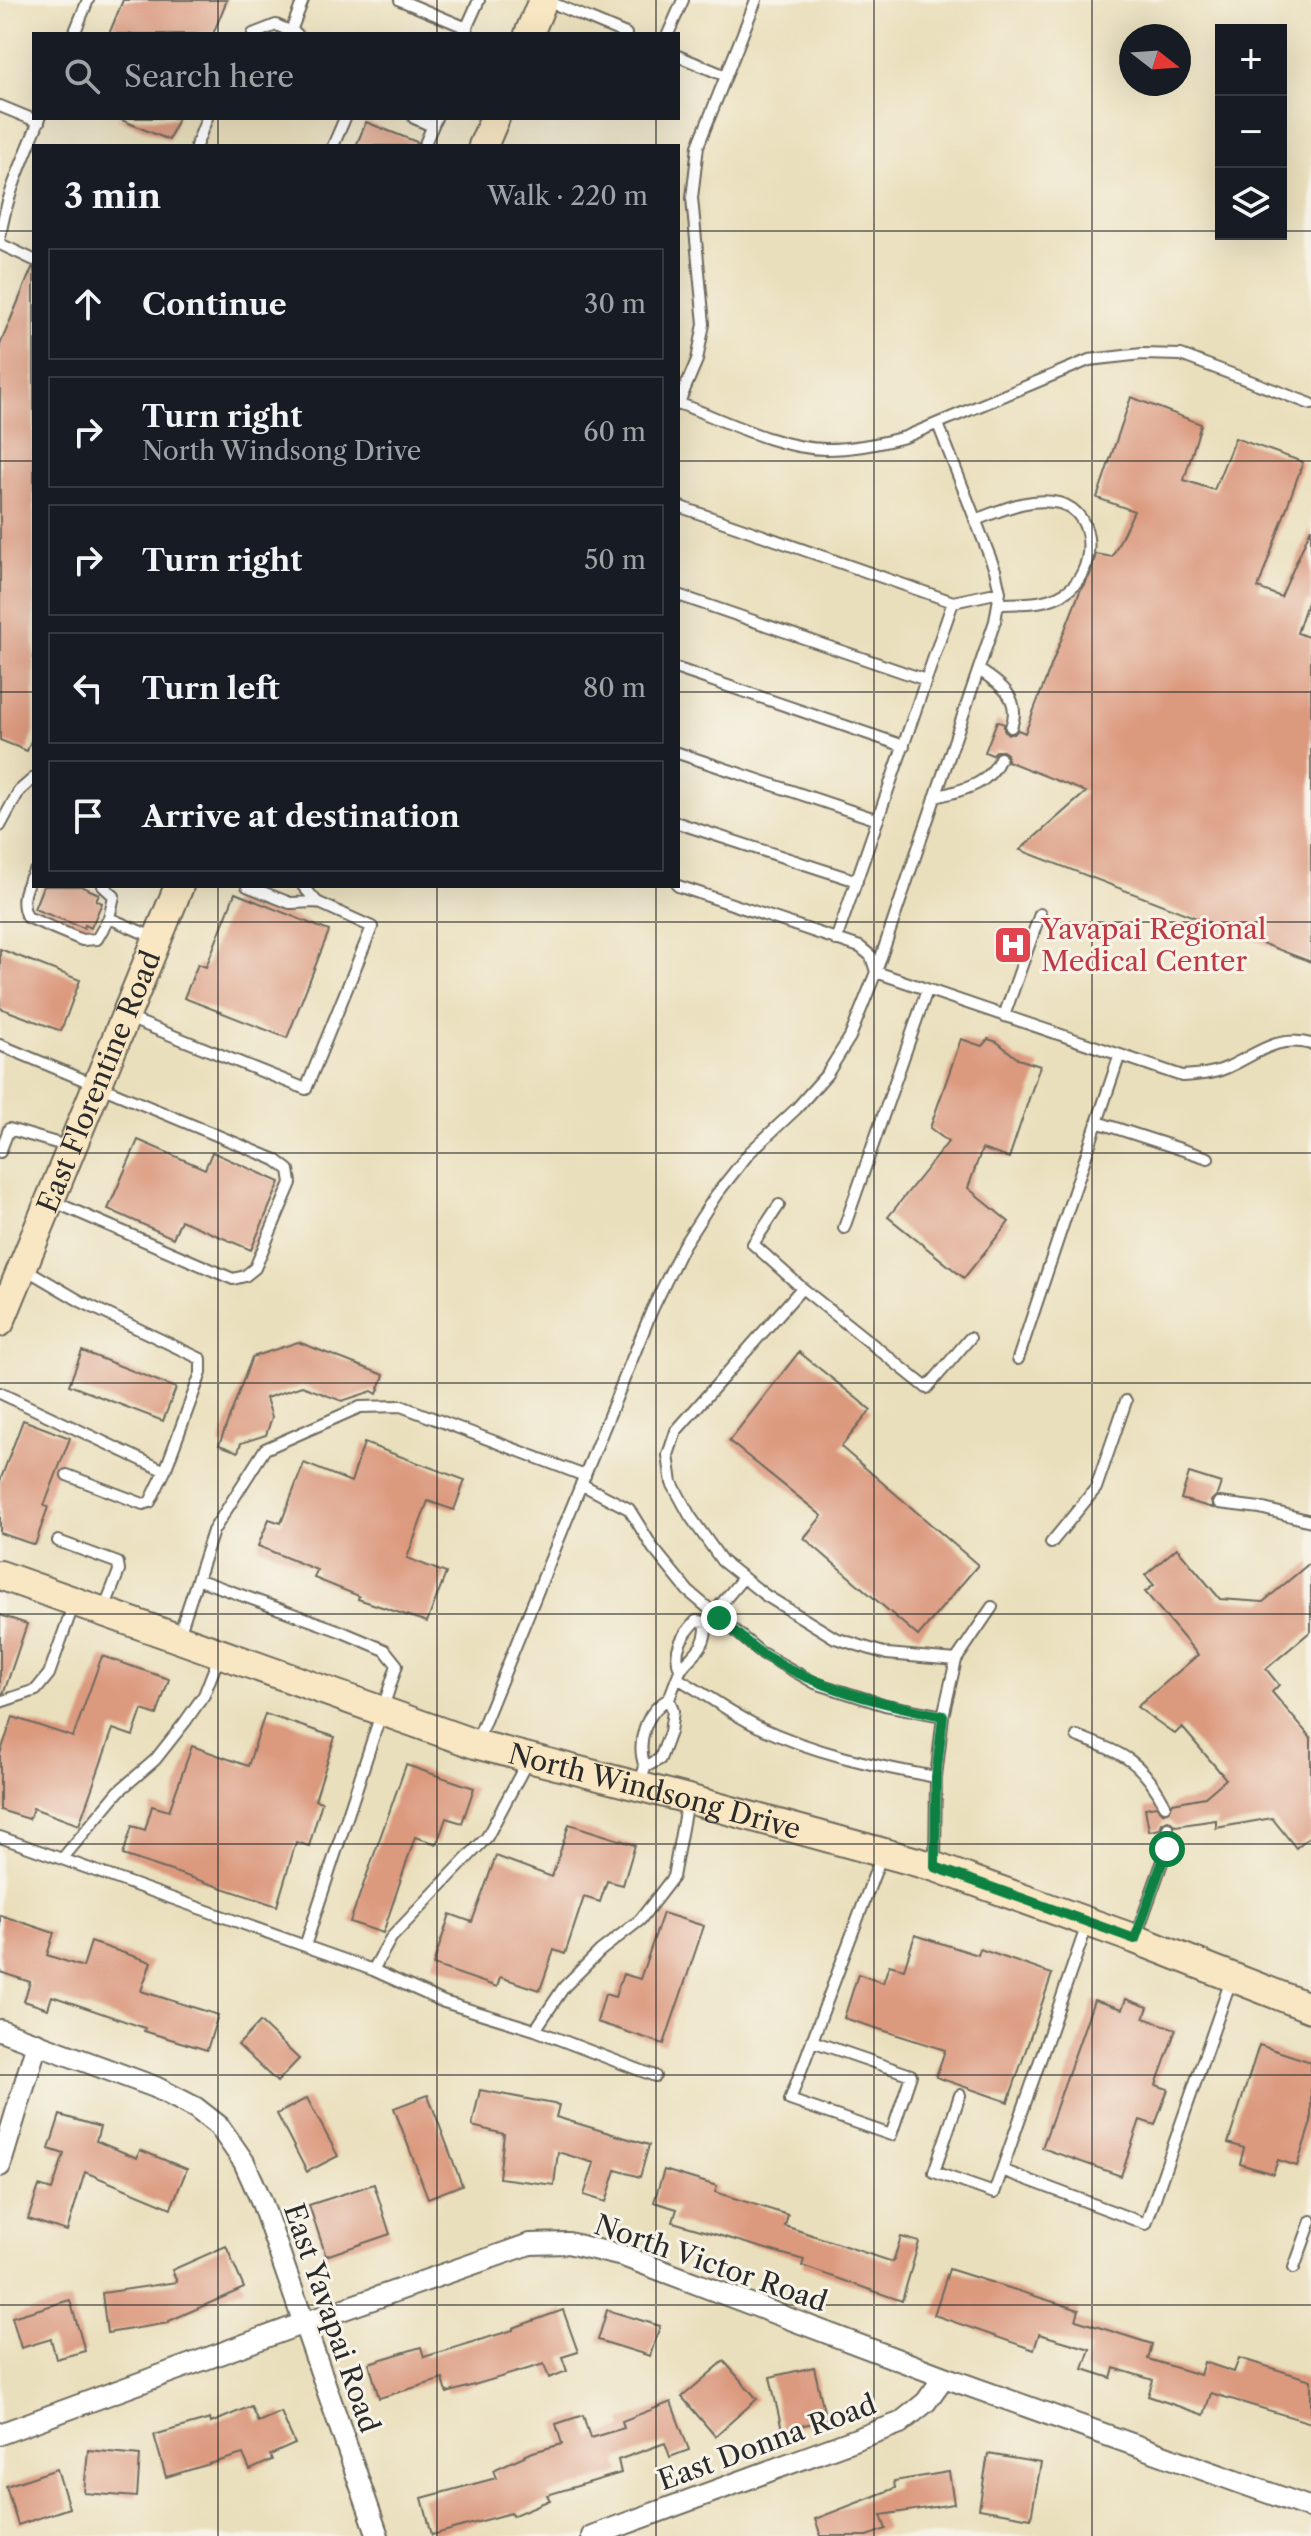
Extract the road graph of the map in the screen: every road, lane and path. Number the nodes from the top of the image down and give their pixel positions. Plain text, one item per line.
1 (88, 0) edge
2 (303, 0) edge
3 (400, 0) edge
4 (479, 0) edge
5 (544, 0) edge
6 (683, 0) edge
7 (756, 0) edge
8 (466, 31) edge
9 (75, 32) edge
10 (258, 32) edge
11 (292, 32) edge
12 (294, 32) edge
13 (530, 32) edge
14 (621, 32) edge
15 (669, 32) edge
16 (680, 57) edge
17 (726, 76) junction
18 (0, 106) edge
19 (32, 117) edge
20 (40, 120) edge
21 (206, 120) edge
22 (344, 120) edge
23 (492, 120) edge
24 (434, 122) edge
25 (197, 144) edge
26 (334, 144) edge
27 (425, 144) edge
28 (484, 144) edge
29 (2, 215) edge
30 (0, 237) edge
31 (0, 244) edge
32 (32, 259) edge
33 (680, 399) edge
34 (1311, 404) edge
35 (680, 405) edge
36 (938, 424) junction
37 (680, 507) edge
38 (975, 520) junction
39 (1000, 592) junction
40 (680, 596) edge
41 (953, 602) junction
42 (998, 604) junction
43 (680, 670) edge
44 (979, 670) junction
45 (926, 680) junction
46 (1011, 727) dead end
47 (904, 746) junction
48 (680, 754) edge
49 (1000, 758) dead end
50 (32, 780) edge
51 (935, 797) junction
52 (878, 820) junction
53 (680, 824) edge
54 (0, 826) edge
55 (32, 876) edge
56 (857, 881) junction
57 (680, 887) edge
58 (105, 888) edge
59 (178, 888) edge
60 (252, 888) edge
61 (305, 888) edge
62 (317, 902) junction
63 (1040, 914) dead end
64 (109, 918) junction
65 (157, 939) junction
66 (836, 940) junction
67 (876, 972) junction
68 (927, 990) junction
69 (1004, 1016) junction
70 (125, 1017) junction
71 (1311, 1044) edge
72 (0, 1045) edge
73 (1119, 1057) junction
74 (97, 1086) junction
75 (1097, 1122) junction
76 (5, 1127) edge
77 (71, 1147) junction
78 (0, 1152) edge
79 (1208, 1158) dead end
80 (50, 1201) junction
81 (779, 1205) dead end
82 (844, 1228) dead end
83 (12, 1278) edge
84 (802, 1288) junction
85 (0, 1322) edge
86 (970, 1338) dead end
87 (1018, 1359) dead end
88 (0, 1393) edge
89 (1126, 1401) dead end
90 (165, 1471) junction
91 (67, 1475) dead end
92 (583, 1480) junction
93 (1219, 1503) dead end
94 (1311, 1521) edge
95 (58, 1541) dead end
96 (1051, 1543) dead end
97 (0, 1575) edge
98 (743, 1578) junction
99 (197, 1579) junction
100 (75, 1600) junction
101 (992, 1607) dead end
102 (104, 1610) junction
103 (710, 1617) junction
104 (178, 1637) junction
105 (220, 1652) junction
106 (956, 1660) junction
107 (678, 1673) junction
108 (669, 1699) junction
109 (0, 1702) edge
110 (383, 1711) junction
111 (943, 1716) junction
112 (1077, 1736) dead end
113 (475, 1744) junction
114 (529, 1758) junction
115 (641, 1776) junction
116 (936, 1777) junction
117 (688, 1799) junction
118 (1165, 1805) dead end
119 (1168, 1828) dead end
120 (0, 1837) edge
121 (882, 1852) junction
122 (62, 1859) junction
123 (935, 1867) junction
124 (1088, 1922) junction
125 (1135, 1939) junction
126 (305, 1946) junction
127 (373, 1970) junction
128 (1231, 1978) junction
129 (1311, 2008) edge
130 (0, 2030) edge
131 (535, 2030) junction
132 (812, 2041) junction
133 (37, 2043) junction
134 (655, 2076) dead end
135 (960, 2095) dead end
136 (0, 2166) edge
137 (1002, 2170) junction
138 (1311, 2221) edge
139 (1294, 2268) dead end
140 (304, 2323) junction
141 (944, 2377) junction
142 (0, 2434) edge
143 (1311, 2508) edge
144 (378, 2536) edge
145 (592, 2536) edge

1 - 9 lane
2 - 12 lane
3 - 8 lane
4 - 8 lane
5 - 13 street
5 - 14 lane
6 - 15 lane
7 - 17 lane
10 - 11 lane
16 - 17 lane
17 - 33 lane
18 - 19 lane
20 - 29 lane
21 - 25 lane
22 - 26 lane
23 - 28 street
24 - 27 lane
29 - 30 lane
31 - 32 lane
34 - 36 lane
35 - 36 lane
36 - 38 lane
37 - 41 lane
38 - 39 lane
38 - 42 lane
39 - 41 lane
39 - 42 lane
40 - 45 lane
41 - 45 lane
42 - 44 lane
43 - 47 lane
44 - 46 lane
44 - 51 lane
45 - 47 lane
47 - 52 lane
48 - 52 lane
49 - 51 lane
50 - 54 lane
51 - 67 lane
52 - 56 lane
53 - 56 lane
55 - 64 lane
56 - 66 lane
57 - 66 lane
58 - 64 lane
59 - 65 street, East Florentine Road
60 - 62 lane
61 - 62 lane
62 - 70 lane
63 - 69 lane
64 - 65 lane
65 - 70 street, East Florentine Road
66 - 67 lane
67 - 68 lane
67 - 92 lane
68 - 69 lane
68 - 82 lane
69 - 73 lane
70 - 74 street, East Florentine Road
71 - 73 lane
72 - 74 lane
73 - 75 lane
74 - 77 street, East Florentine Road
74 - 80 lane
75 - 79 lane
75 - 87 lane
76 - 77 lane
76 - 78 lane
77 - 80 street, East Florentine Road
80 - 83 street, East Florentine Road
81 - 84 lane
83 - 85 street, East Florentine Road
83 - 90 lane
84 - 86 lane
84 - 98 lane
88 - 90 lane
89 - 96 lane
90 - 91 lane
92 - 99 lane
92 - 103 lane
92 - 113 lane
93 - 94 lane
95 - 102 lane
97 - 100 street, North Windsong Drive
98 - 103 lane
98 - 106 lane
99 - 104 lane
99 - 110 lane
100 - 102 street, North Windsong Drive
100 - 109 lane
101 - 106 lane
102 - 104 street, North Windsong Drive
103 - 107 lane
103 - 107 lane
103 - 111 lane
104 - 105 street, North Windsong Drive
105 - 110 street, North Windsong Drive
105 - 122 lane
106 - 111 lane
107 - 108 lane
107 - 116 lane
108 - 115 lane
108 - 115 lane
110 - 113 street, North Windsong Drive
110 - 126 lane
111 - 116 lane
112 - 118 lane
113 - 114 street, North Windsong Drive
114 - 115 street, North Windsong Drive
114 - 127 lane
115 - 117 street, North Windsong Drive
116 - 123 lane
117 - 121 street, North Windsong Drive
117 - 131 lane
119 - 125 lane
120 - 122 lane
121 - 123 street, North Windsong Drive
121 - 132 lane
122 - 126 lane
123 - 124 street, North Windsong Drive
124 - 125 street, North Windsong Drive
124 - 137 lane
125 - 128 street, North Windsong Drive
126 - 127 lane
127 - 131 lane
128 - 129 street, North Windsong Drive
128 - 137 lane
130 - 133 street
131 - 134 lane
132 - 132 lane
133 - 136 street
133 - 140 street, East Yavapai Road
135 - 137 lane
138 - 139 lane
140 - 141 street, North Victor Road
140 - 142 street, North Victor Road
140 - 144 street, East Yavapai Road
141 - 143 street, North Victor Road
141 - 145 street, East Donna Road

